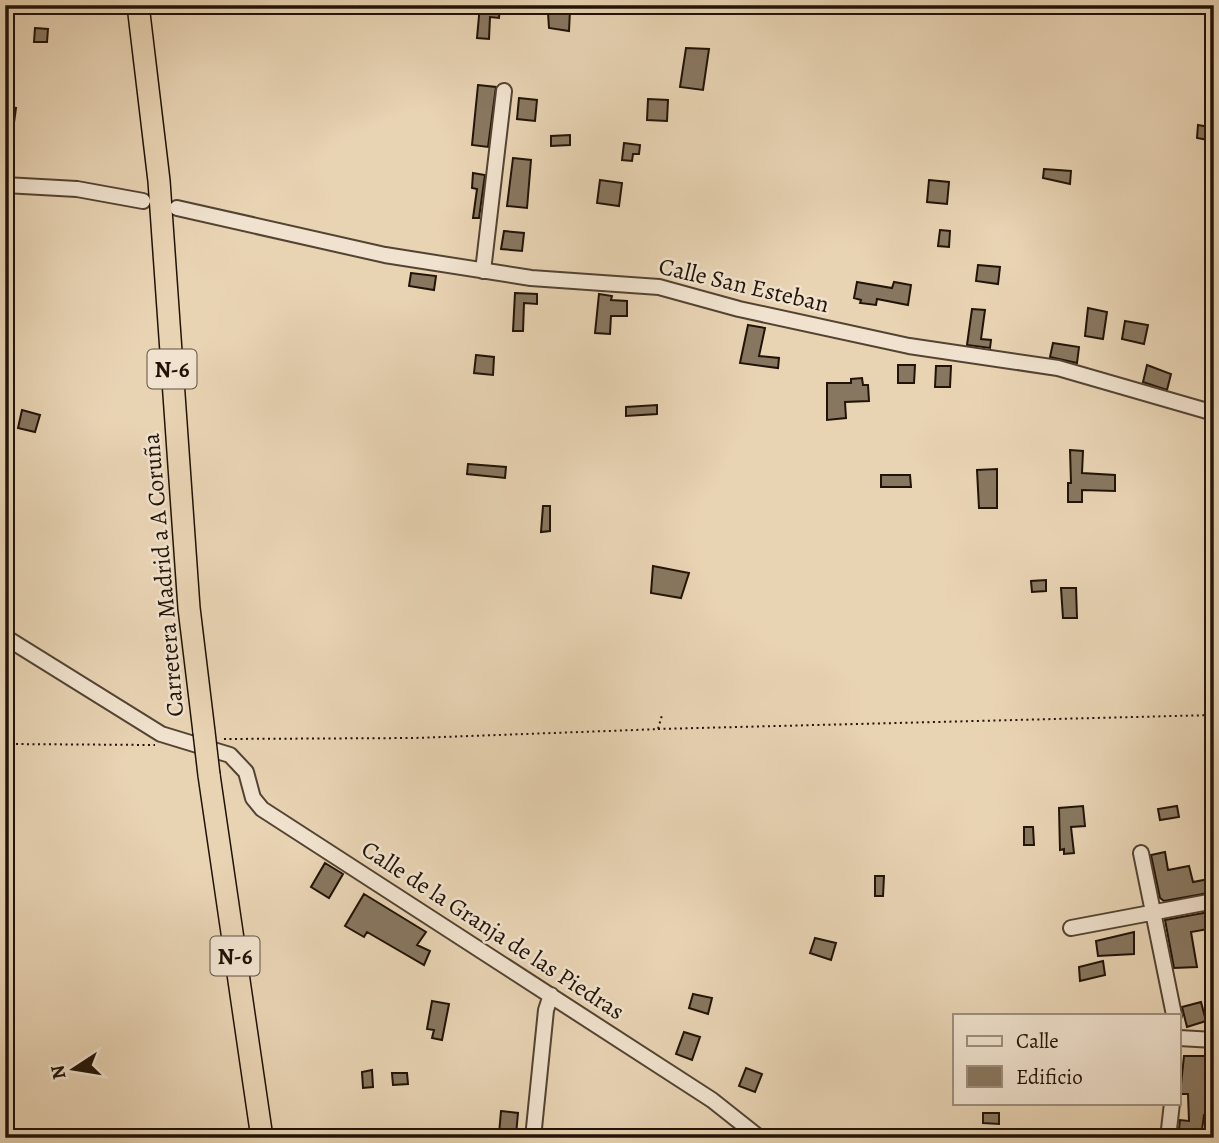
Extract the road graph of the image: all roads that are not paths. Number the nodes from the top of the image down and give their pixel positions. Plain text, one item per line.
1 (138, 5) edge
2 (505, 91) dead end
3 (5, 185) edge
4 (143, 201) dead end
5 (177, 208) dead end
6 (483, 271) junction
7 (1214, 413) edge
8 (5, 637) edge
9 (196, 738) junction
10 (1141, 853) dead end
11 (1214, 901) edge
12 (1153, 913) junction
13 (1071, 928) dead end
14 (551, 995) junction
15 (1174, 1014) edge
16 (1180, 1039) edge
17 (1214, 1040) edge
18 (1172, 1104) edge
19 (262, 1138) edge
20 (533, 1138) edge
21 (760, 1138) edge
22 (1168, 1138) edge

1 - 9 highway, Carretera Madrid a A Coruña / N-6
2 - 6 street
3 - 4 street
5 - 6 street, Calle San Esteban
6 - 7 street, Calle San Esteban
8 - 9 street
9 - 14 street, Calle de la Granja de las Piedras
9 - 19 highway, Carretera Madrid a A Coruña / N-6, bridge
10 - 12 street
11 - 12 street
12 - 13 street
12 - 15 street
14 - 20 street
14 - 21 street, Calle de la Granja de las Piedras
16 - 17 street
18 - 22 street

